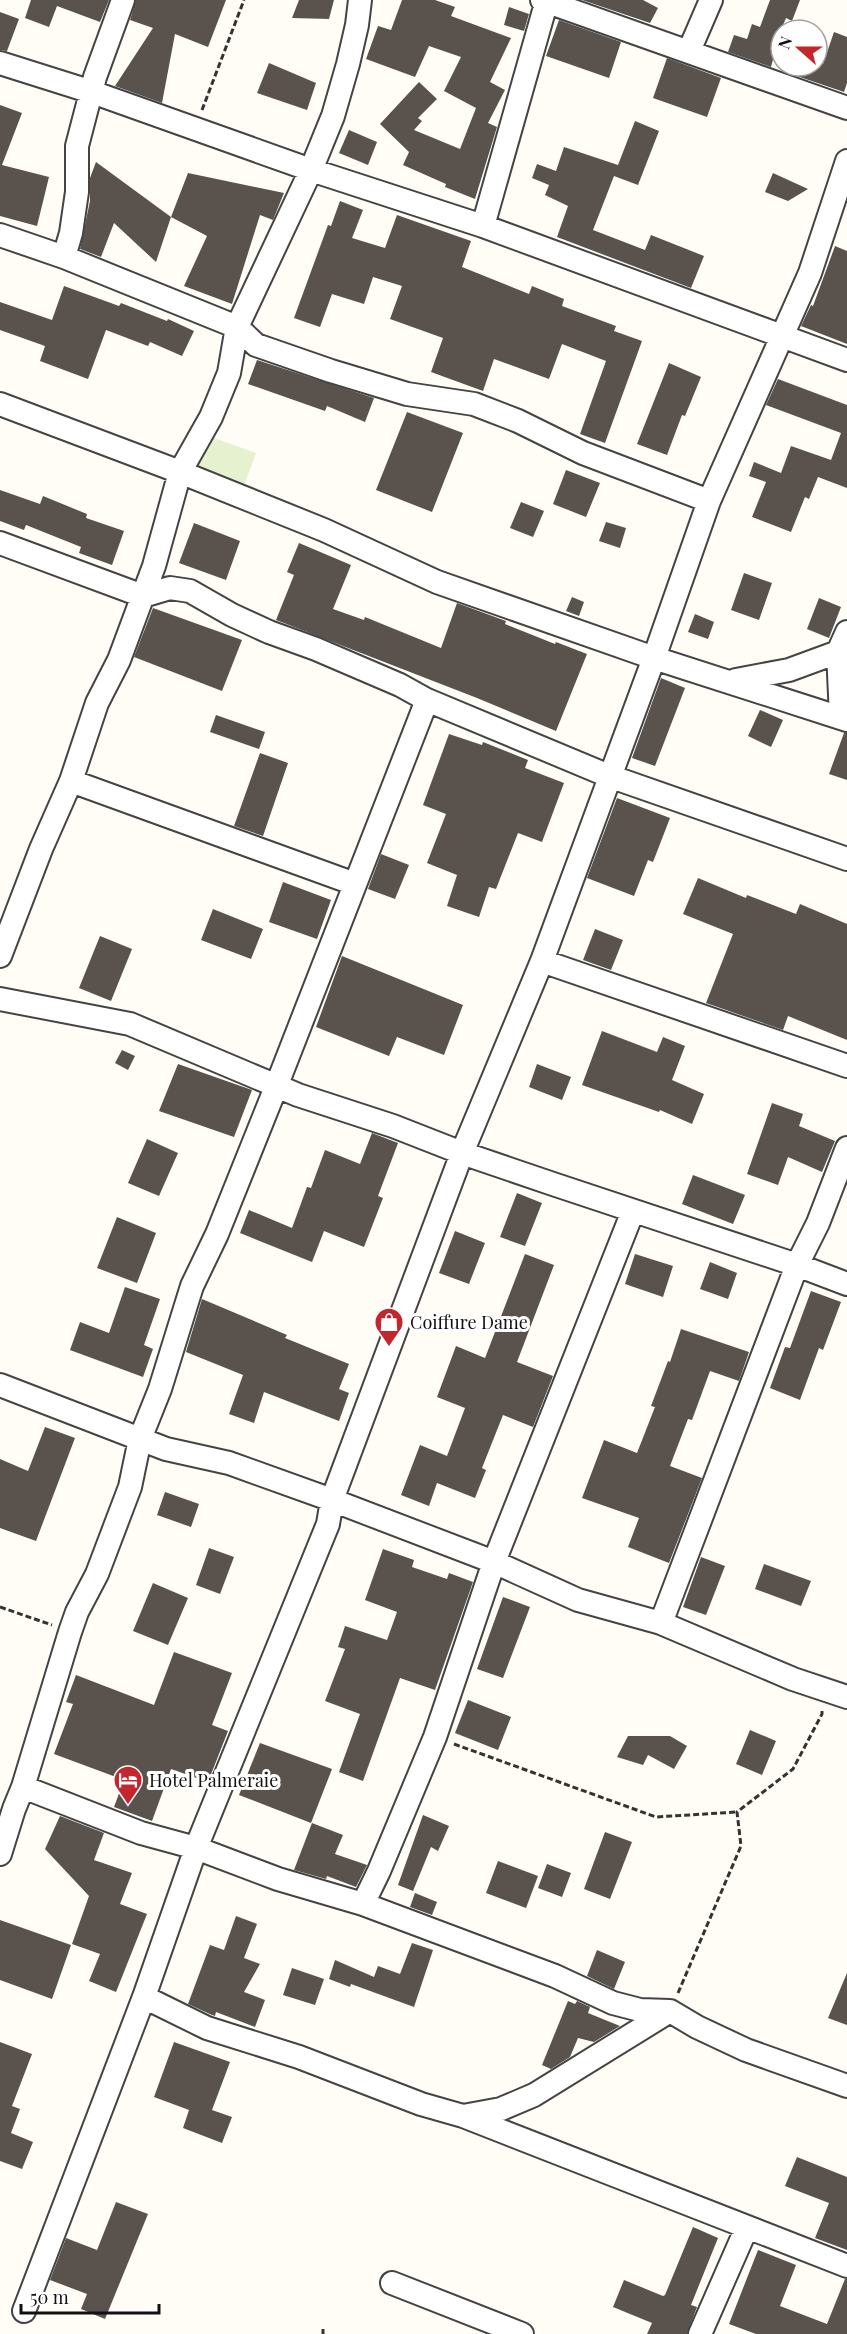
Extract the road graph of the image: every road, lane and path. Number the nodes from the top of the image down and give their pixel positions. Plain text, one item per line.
1 (123, 0) edge
2 (244, 0) edge
3 (360, 0) edge
4 (546, 0) edge
5 (711, 0) edge
6 (689, 51) junction
7 (0, 63) edge
8 (92, 92) junction
9 (847, 108) edge
10 (195, 129) junction
11 (847, 161) edge
12 (311, 170) junction
13 (483, 226) junction
14 (0, 235) edge
15 (64, 257) junction
16 (237, 327) junction
17 (783, 338) junction
18 (847, 360) edge
19 (0, 404) edge
20 (180, 472) junction
21 (709, 501) junction
22 (0, 543) edge
23 (143, 596) junction
24 (843, 642) edge
25 (654, 658) junction
26 (728, 681) junction
27 (427, 699) junction
28 (844, 719) edge
29 (609, 776) junction
30 (71, 781) junction
31 (847, 859) edge
32 (355, 884) junction
33 (0, 956) edge
34 (542, 962) junction
35 (0, 999) edge
36 (847, 1066) edge
37 (276, 1087) junction
38 (847, 1148) edge
39 (462, 1153) junction
40 (633, 1211) junction
41 (797, 1265) junction
42 (847, 1284) edge
43 (0, 1385) edge
44 (140, 1439) junction
45 (332, 1500) junction
46 (494, 1562) junction
47 (0, 1607) edge
48 (660, 1623) junction
49 (69, 1632) junction
50 (818, 1687) junction
51 (847, 1697) edge
52 (435, 1737) junction
53 (23, 1787) junction
54 (7, 1807) edge
55 (737, 1812) junction
56 (196, 1848) junction
57 (0, 1854) edge
58 (363, 1904) junction
59 (144, 1997) junction
60 (670, 2011) junction
61 (847, 2086) edge
62 (463, 2116) junction
63 (747, 2227) junction
64 (847, 2266) edge
65 (392, 2283) dead end
66 (24, 2311) dead end
67 (522, 2334) edge
68 (700, 2334) edge

1 - 8 street
2 - 10 path
3 - 12 street
4 - 6 street
4 - 13 street
5 - 6 street
6 - 9 street
7 - 8 street
8 - 10 street
8 - 15 street
10 - 12 street
11 - 17 street
12 - 13 street
12 - 16 street
13 - 17 street
14 - 15 street
15 - 16 street
16 - 20 street
16 - 21 street
17 - 18 street
17 - 21 street
19 - 20 street
20 - 23 street
20 - 25 street
21 - 25 street
22 - 23 street
23 - 27 street
23 - 30 street
24 - 26 street
24 - 28 street
25 - 26 street
25 - 29 street
26 - 28 street
27 - 29 street
27 - 32 street
29 - 31 street
29 - 34 street
30 - 32 street
30 - 33 street
32 - 37 street
34 - 36 street
34 - 39 street
35 - 37 street
37 - 39 street
37 - 44 street
38 - 41 street
39 - 40 street
39 - 45 street
40 - 41 street
40 - 46 street
41 - 42 street
41 - 48 street
43 - 44 street
44 - 45 street
44 - 49 street
45 - 46 street
45 - 56 street
46 - 48 street
46 - 52 street
47 - 49 path
48 - 50 street
49 - 53 street
50 - 51 street
50 - 55 path
52 - 55 path
52 - 58 street
53 - 54 street
53 - 56 street
54 - 57 street
55 - 60 path
56 - 58 street
56 - 59 street
58 - 60 street
59 - 62 street
59 - 66 street
60 - 61 street
60 - 62 street
62 - 63 street
63 - 64 street
63 - 68 street
65 - 67 street

